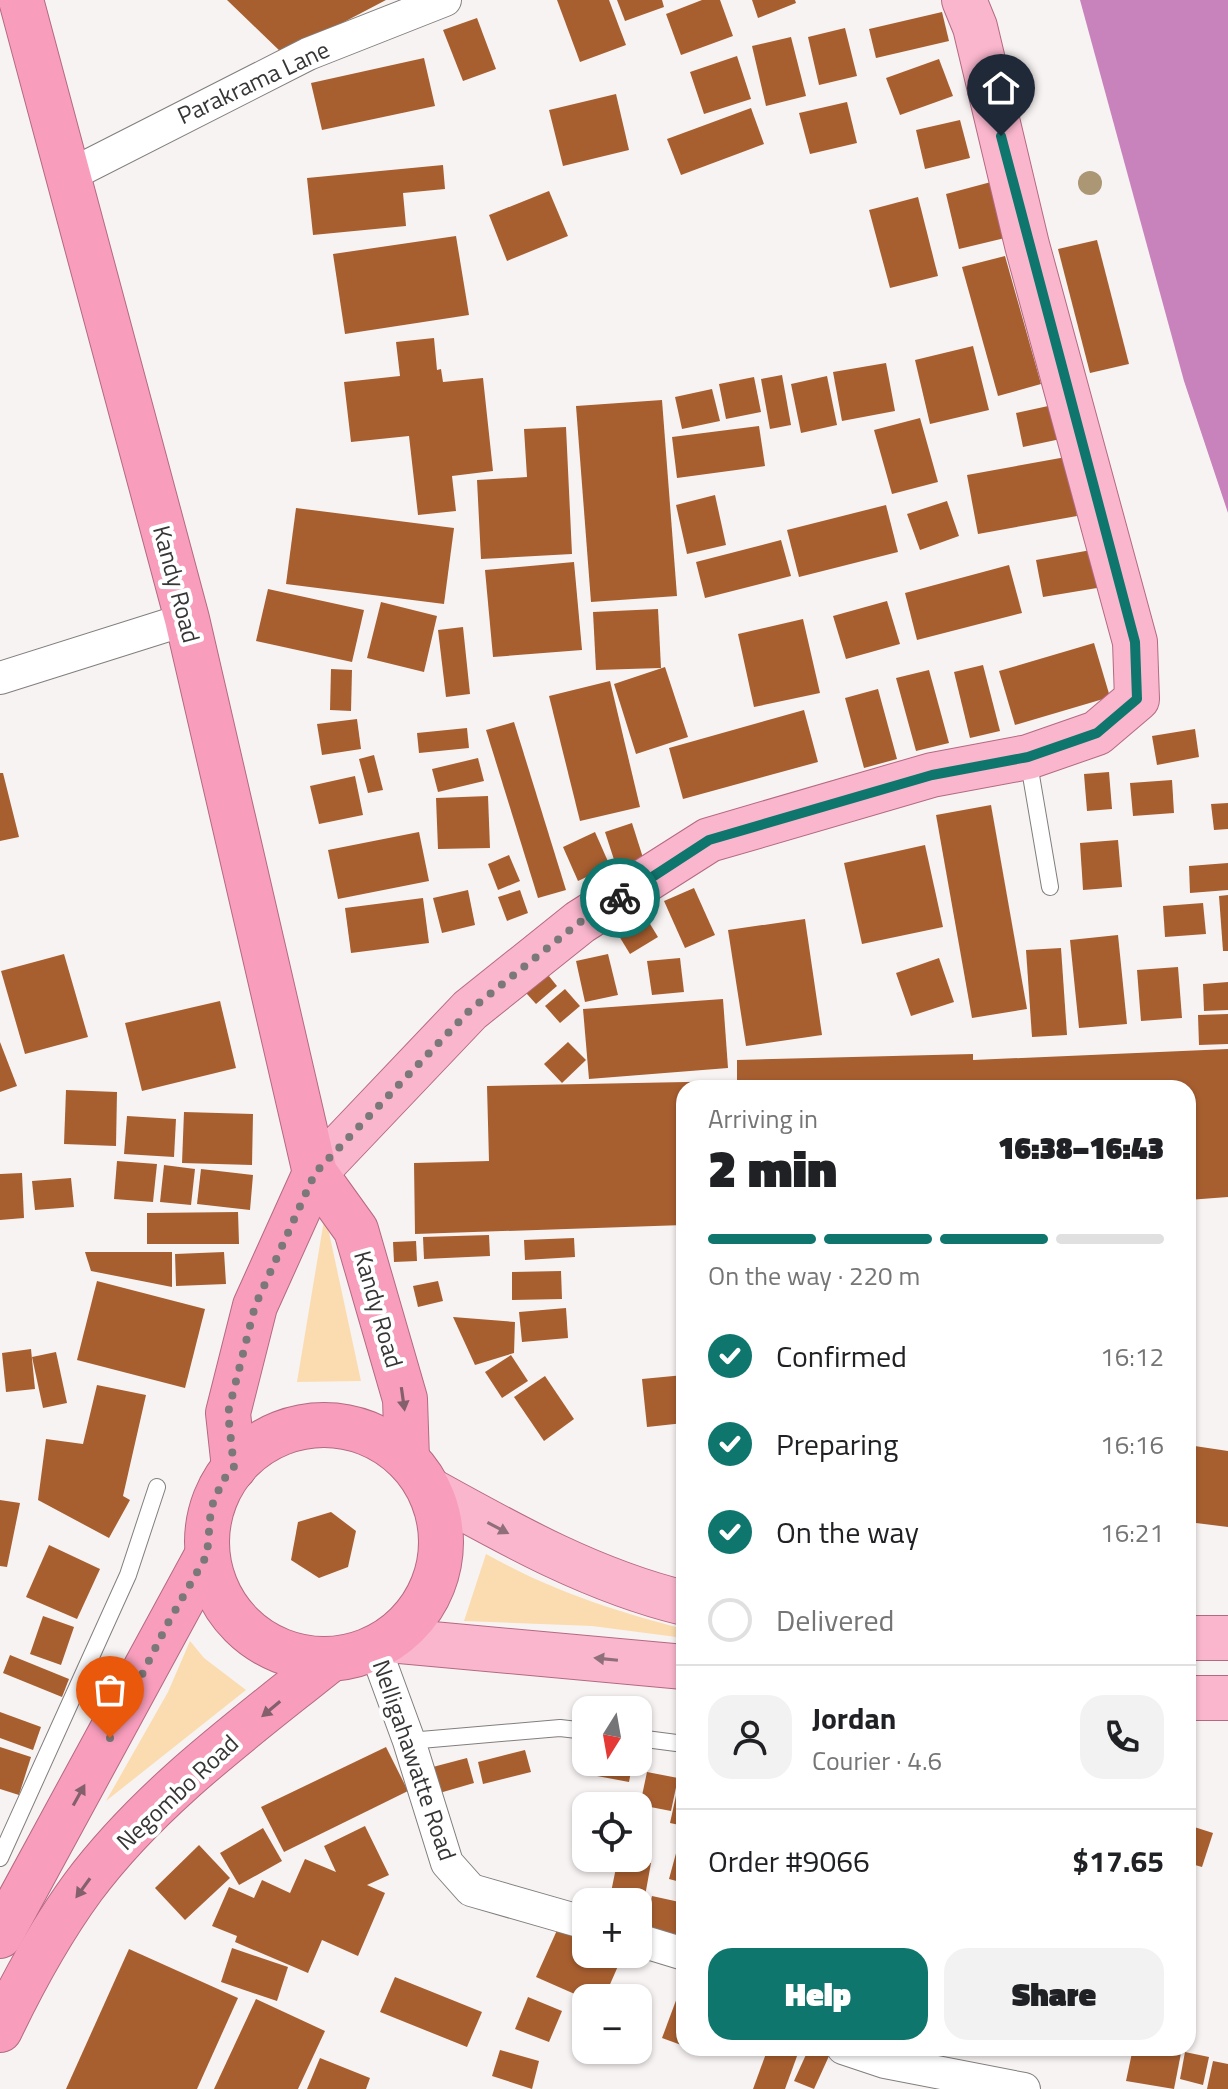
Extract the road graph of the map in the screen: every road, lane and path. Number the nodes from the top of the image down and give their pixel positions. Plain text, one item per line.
1 (21, 0) edge
2 (445, 0) edge
3 (964, 0) edge
4 (68, 176) junction
5 (187, 619) junction
6 (0, 678) edge
7 (1028, 757) junction
8 (1050, 887) dead end
9 (315, 1173) junction
10 (234, 1468) junction
11 (418, 1475) junction
12 (157, 1487) dead end
13 (207, 1555) junction
14 (676, 1601) edge
15 (1196, 1638) edge
16 (1228, 1638) edge
17 (382, 1644) junction
18 (331, 1659) junction
19 (676, 1666) edge
20 (1196, 1698) edge
21 (1228, 1698) edge
22 (572, 1729) edge
23 (652, 1740) edge
24 (409, 1741) junction
25 (676, 1743) edge
26 (0, 1858) edge
27 (6, 1912) edge
28 (572, 1919) edge
29 (652, 1944) edge
30 (676, 1952) edge
31 (0, 2030) edge
32 (867, 2056) edge
33 (1024, 2089) edge

1 - 4 highway, Kandy Road
2 - 4 street, Parakrama Lane
3 - 7 main road
4 - 5 highway, Kandy Road
5 - 6 street
5 - 9 highway, Kandy Road
7 - 8 lane
7 - 9 main road
9 - 10 highway
9 -> 11 highway, Kandy Road
10 - 11 highway
10 - 13 highway
11 -> 14 main road
11 - 17 highway
12 - 26 lane
13 - 18 highway
27 -> 13 highway
15 - 16 main road
17 - 18 highway
19 -> 17 main road
17 - 24 street, Nelligahawatte Road
18 -> 31 highway, Negombo Road
20 - 21 main road
22 - 24 lane
23 - 25 lane
24 - 28 street, Nelligahawatte Road
29 - 30 street
32 - 33 street

